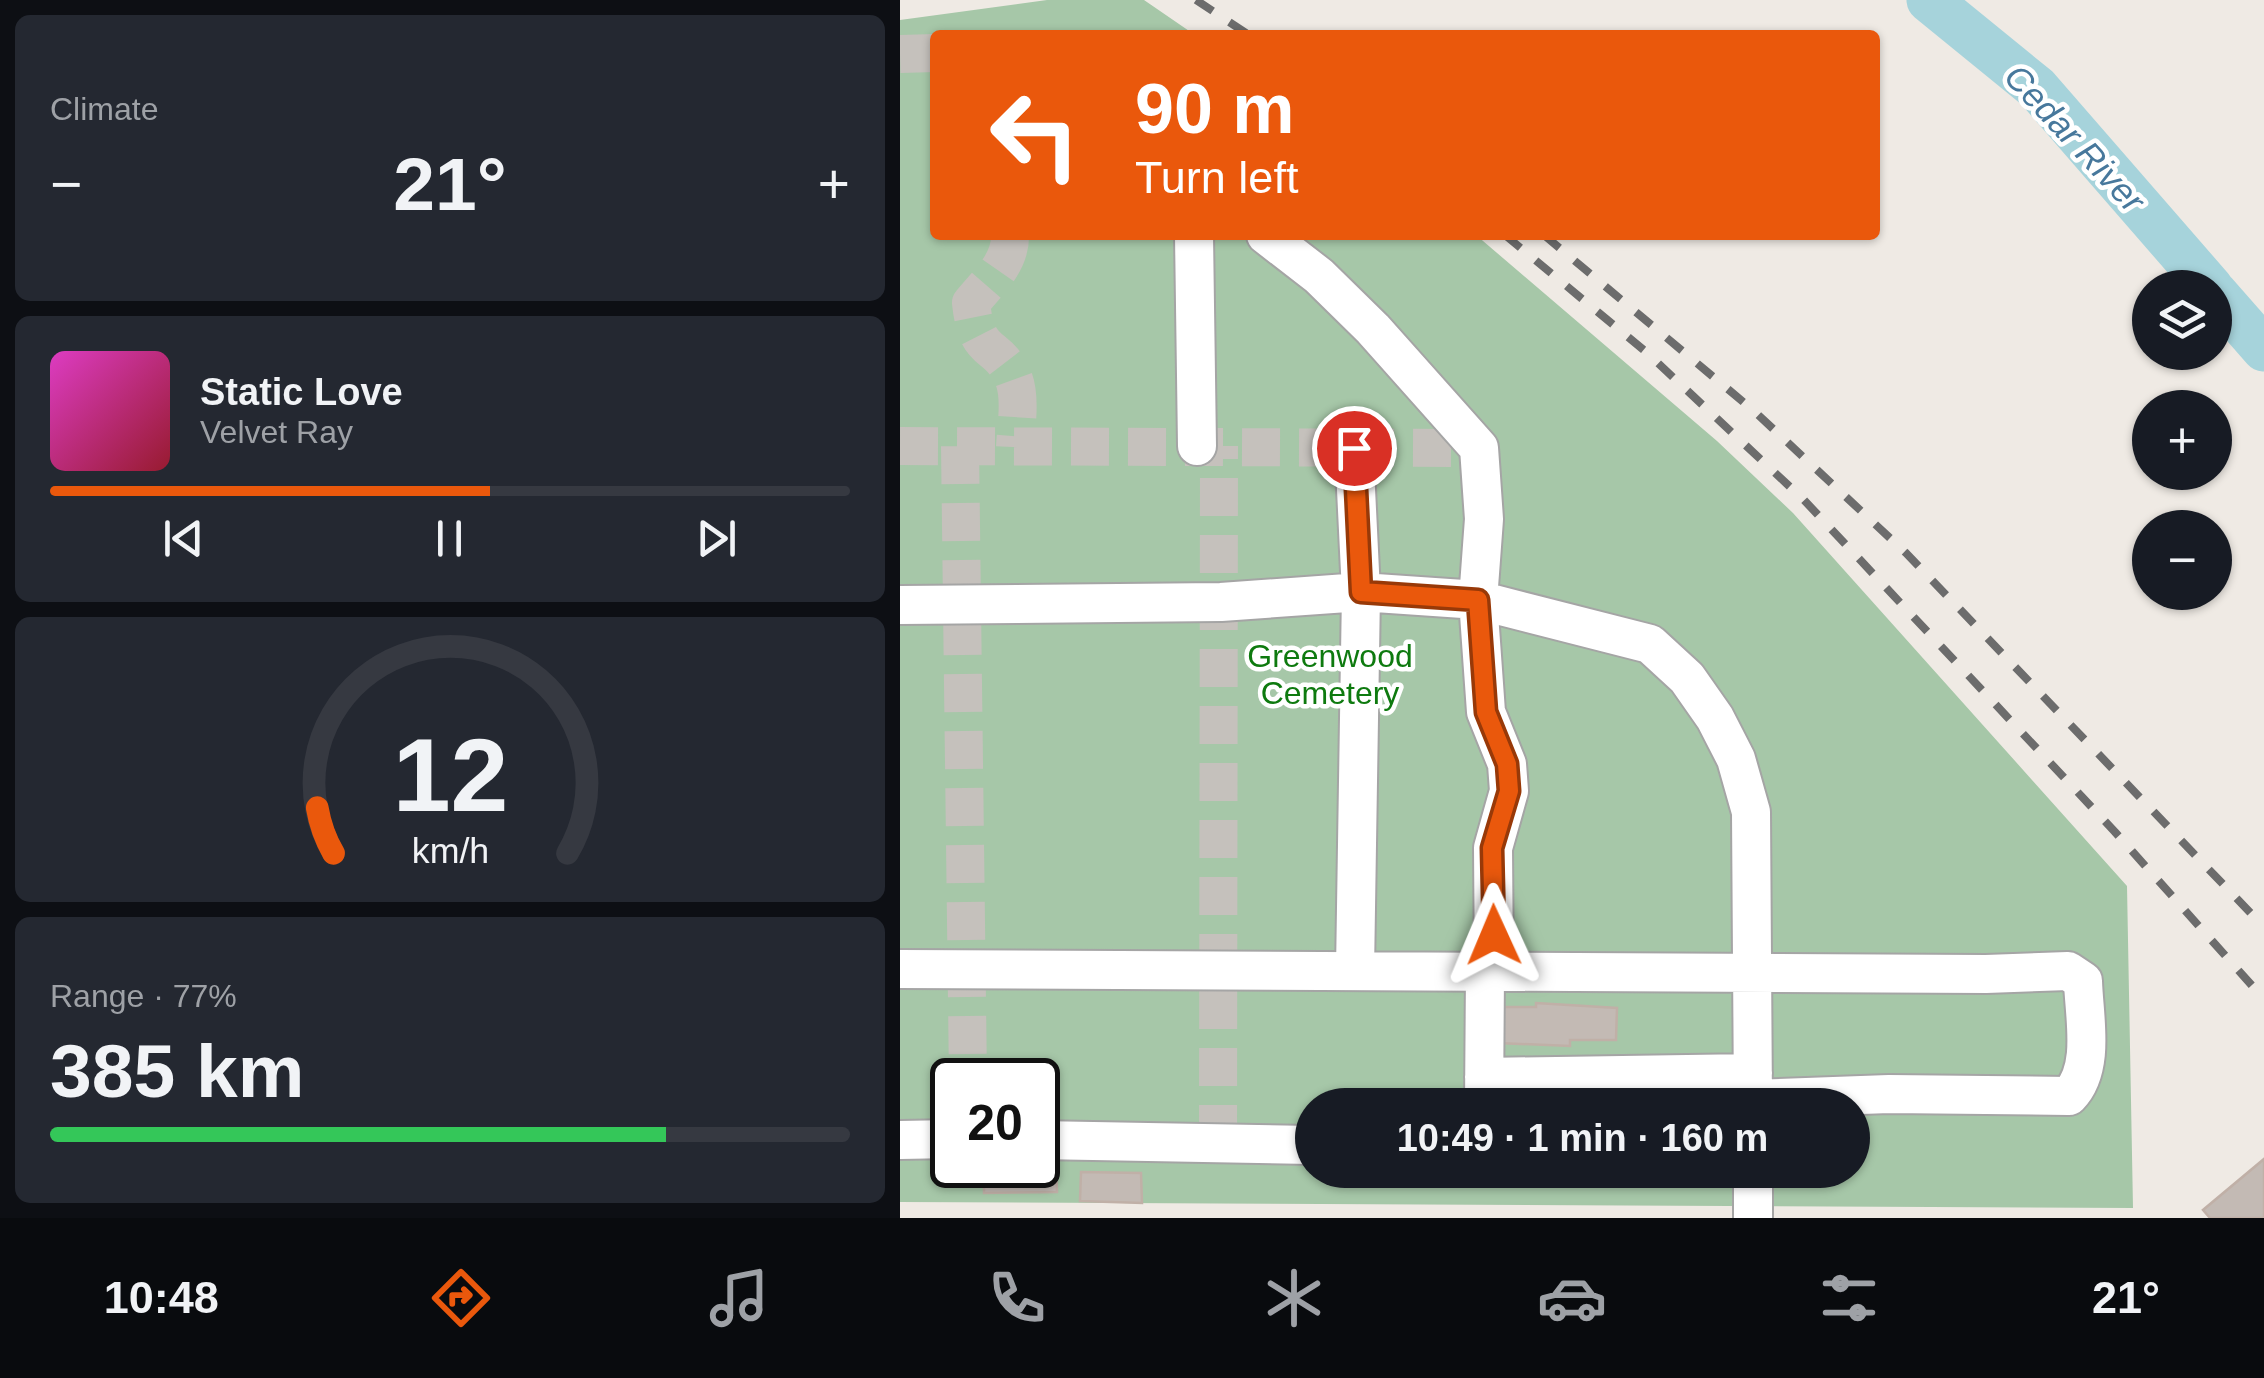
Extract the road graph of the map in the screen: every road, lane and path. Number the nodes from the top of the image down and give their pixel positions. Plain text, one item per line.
1 (1194, 240) edge
2 (1272, 240) edge
3 (1197, 446) tunnel mouth
4 (1354, 448) dead end
5 (1361, 592) junction
6 (1478, 600) junction
7 (900, 605) edge
8 (900, 969) edge
9 (1356, 972) junction
10 (1490, 972) junction
11 (1753, 973) junction
12 (1484, 1088) edge
13 (1753, 1088) edge
14 (1870, 1093) edge
15 (900, 1140) edge
16 (930, 1140) edge
17 (1060, 1140) edge
18 (1295, 1145) edge
19 (1753, 1188) edge
20 (1753, 1218) edge

1 - 3 lane
2 - 6 lane
4 - 5 lane
5 - 6 lane
5 - 7 lane
5 - 9 lane
6 - 10 lane
6 - 11 lane
8 - 9 lane
9 - 10 lane
10 - 11 lane
10 - 12 lane
11 - 13 lane
11 - 14 lane
15 - 16 lane
17 - 18 lane
19 - 20 lane

